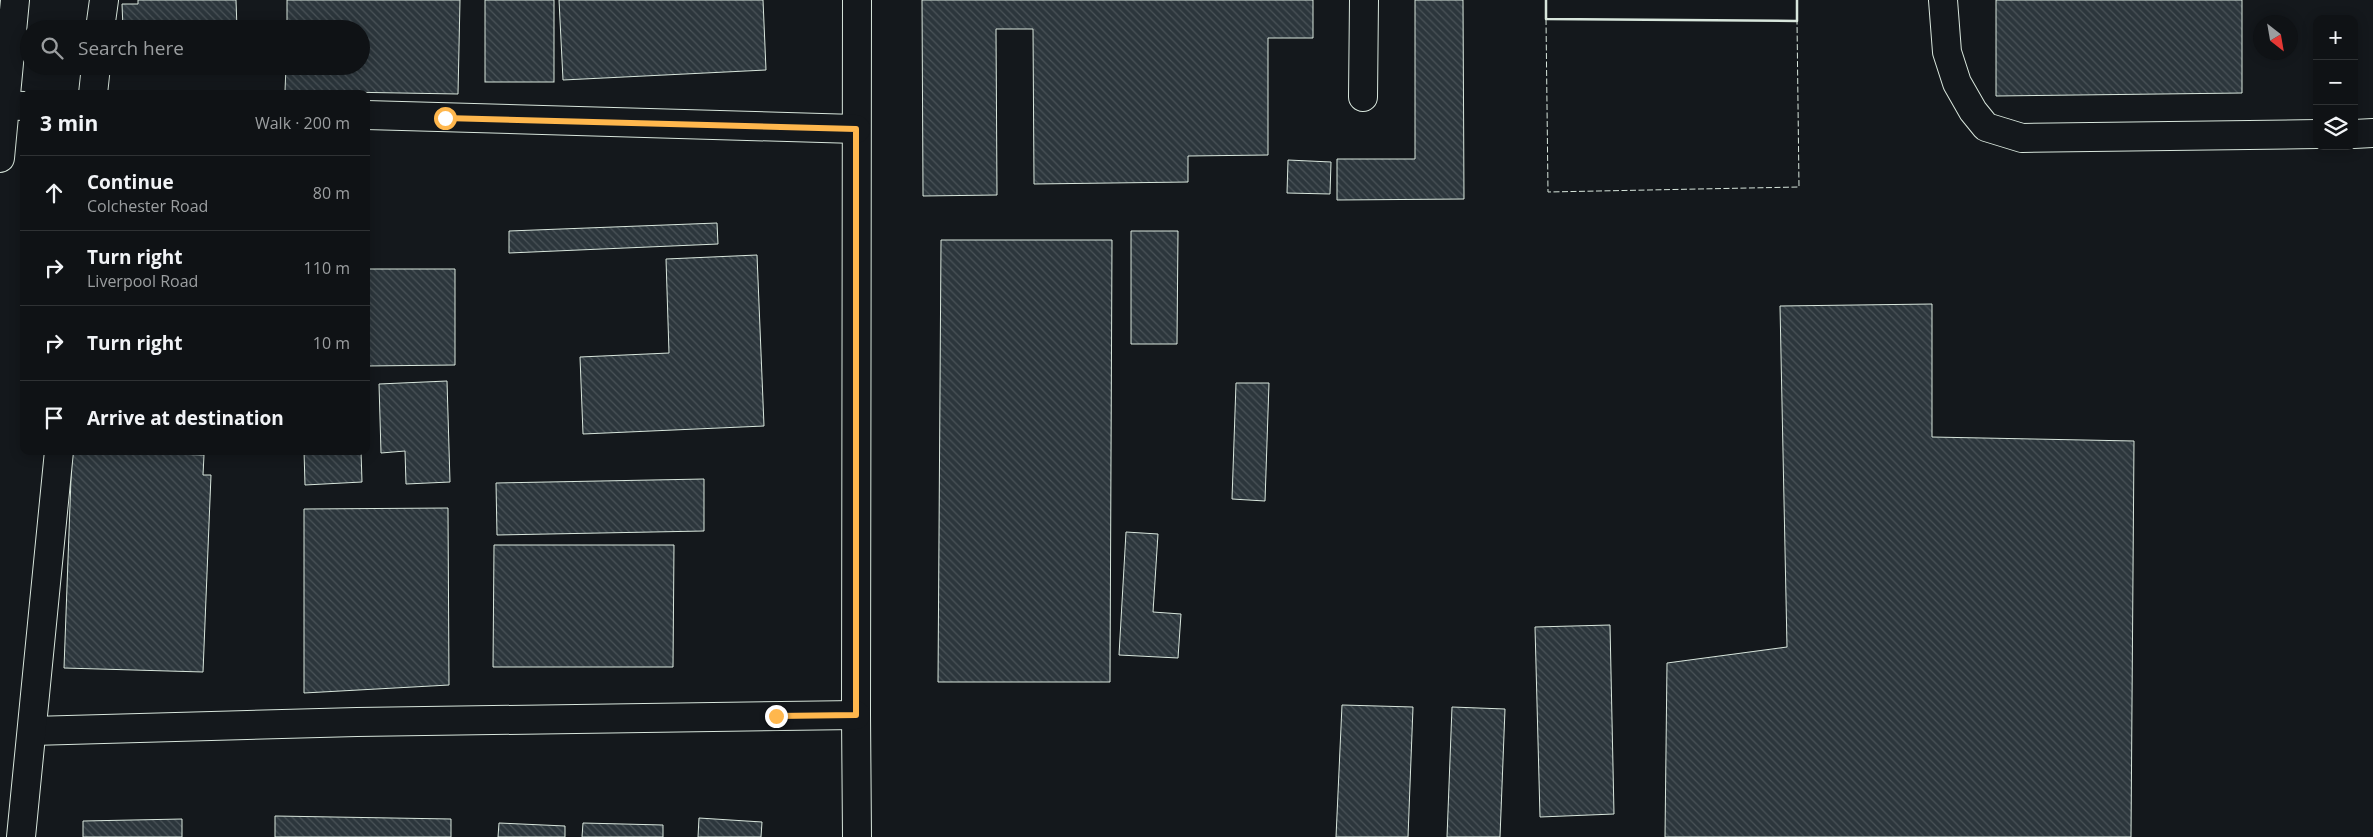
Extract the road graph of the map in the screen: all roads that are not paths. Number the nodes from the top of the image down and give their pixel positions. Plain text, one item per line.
1 (15, 0) edge
2 (104, 0) edge
3 (857, 0) edge
4 (1364, 0) edge
5 (1943, 0) edge
6 (101, 20) edge
7 (95, 75) edge
8 (93, 90) edge
9 (1363, 96) dead end
10 (10, 105) edge
11 (370, 115) edge
12 (856, 129) junction
13 (2373, 133) edge
14 (2313, 134) edge
15 (2358, 134) edge
16 (0, 158) edge
17 (59, 455) edge
18 (856, 715) junction
19 (32, 730) junction
20 (22, 837) edge
21 (857, 837) edge

1 - 10 main road
2 - 6 main road
3 - 12 main road
4 - 9 main road
5 - 14 main road
7 - 8 main road
10 - 16 main road
11 - 12 main road
12 - 18 main road
13 - 15 main road
17 - 19 main road
18 - 19 main road
18 - 21 main road
19 - 20 main road

